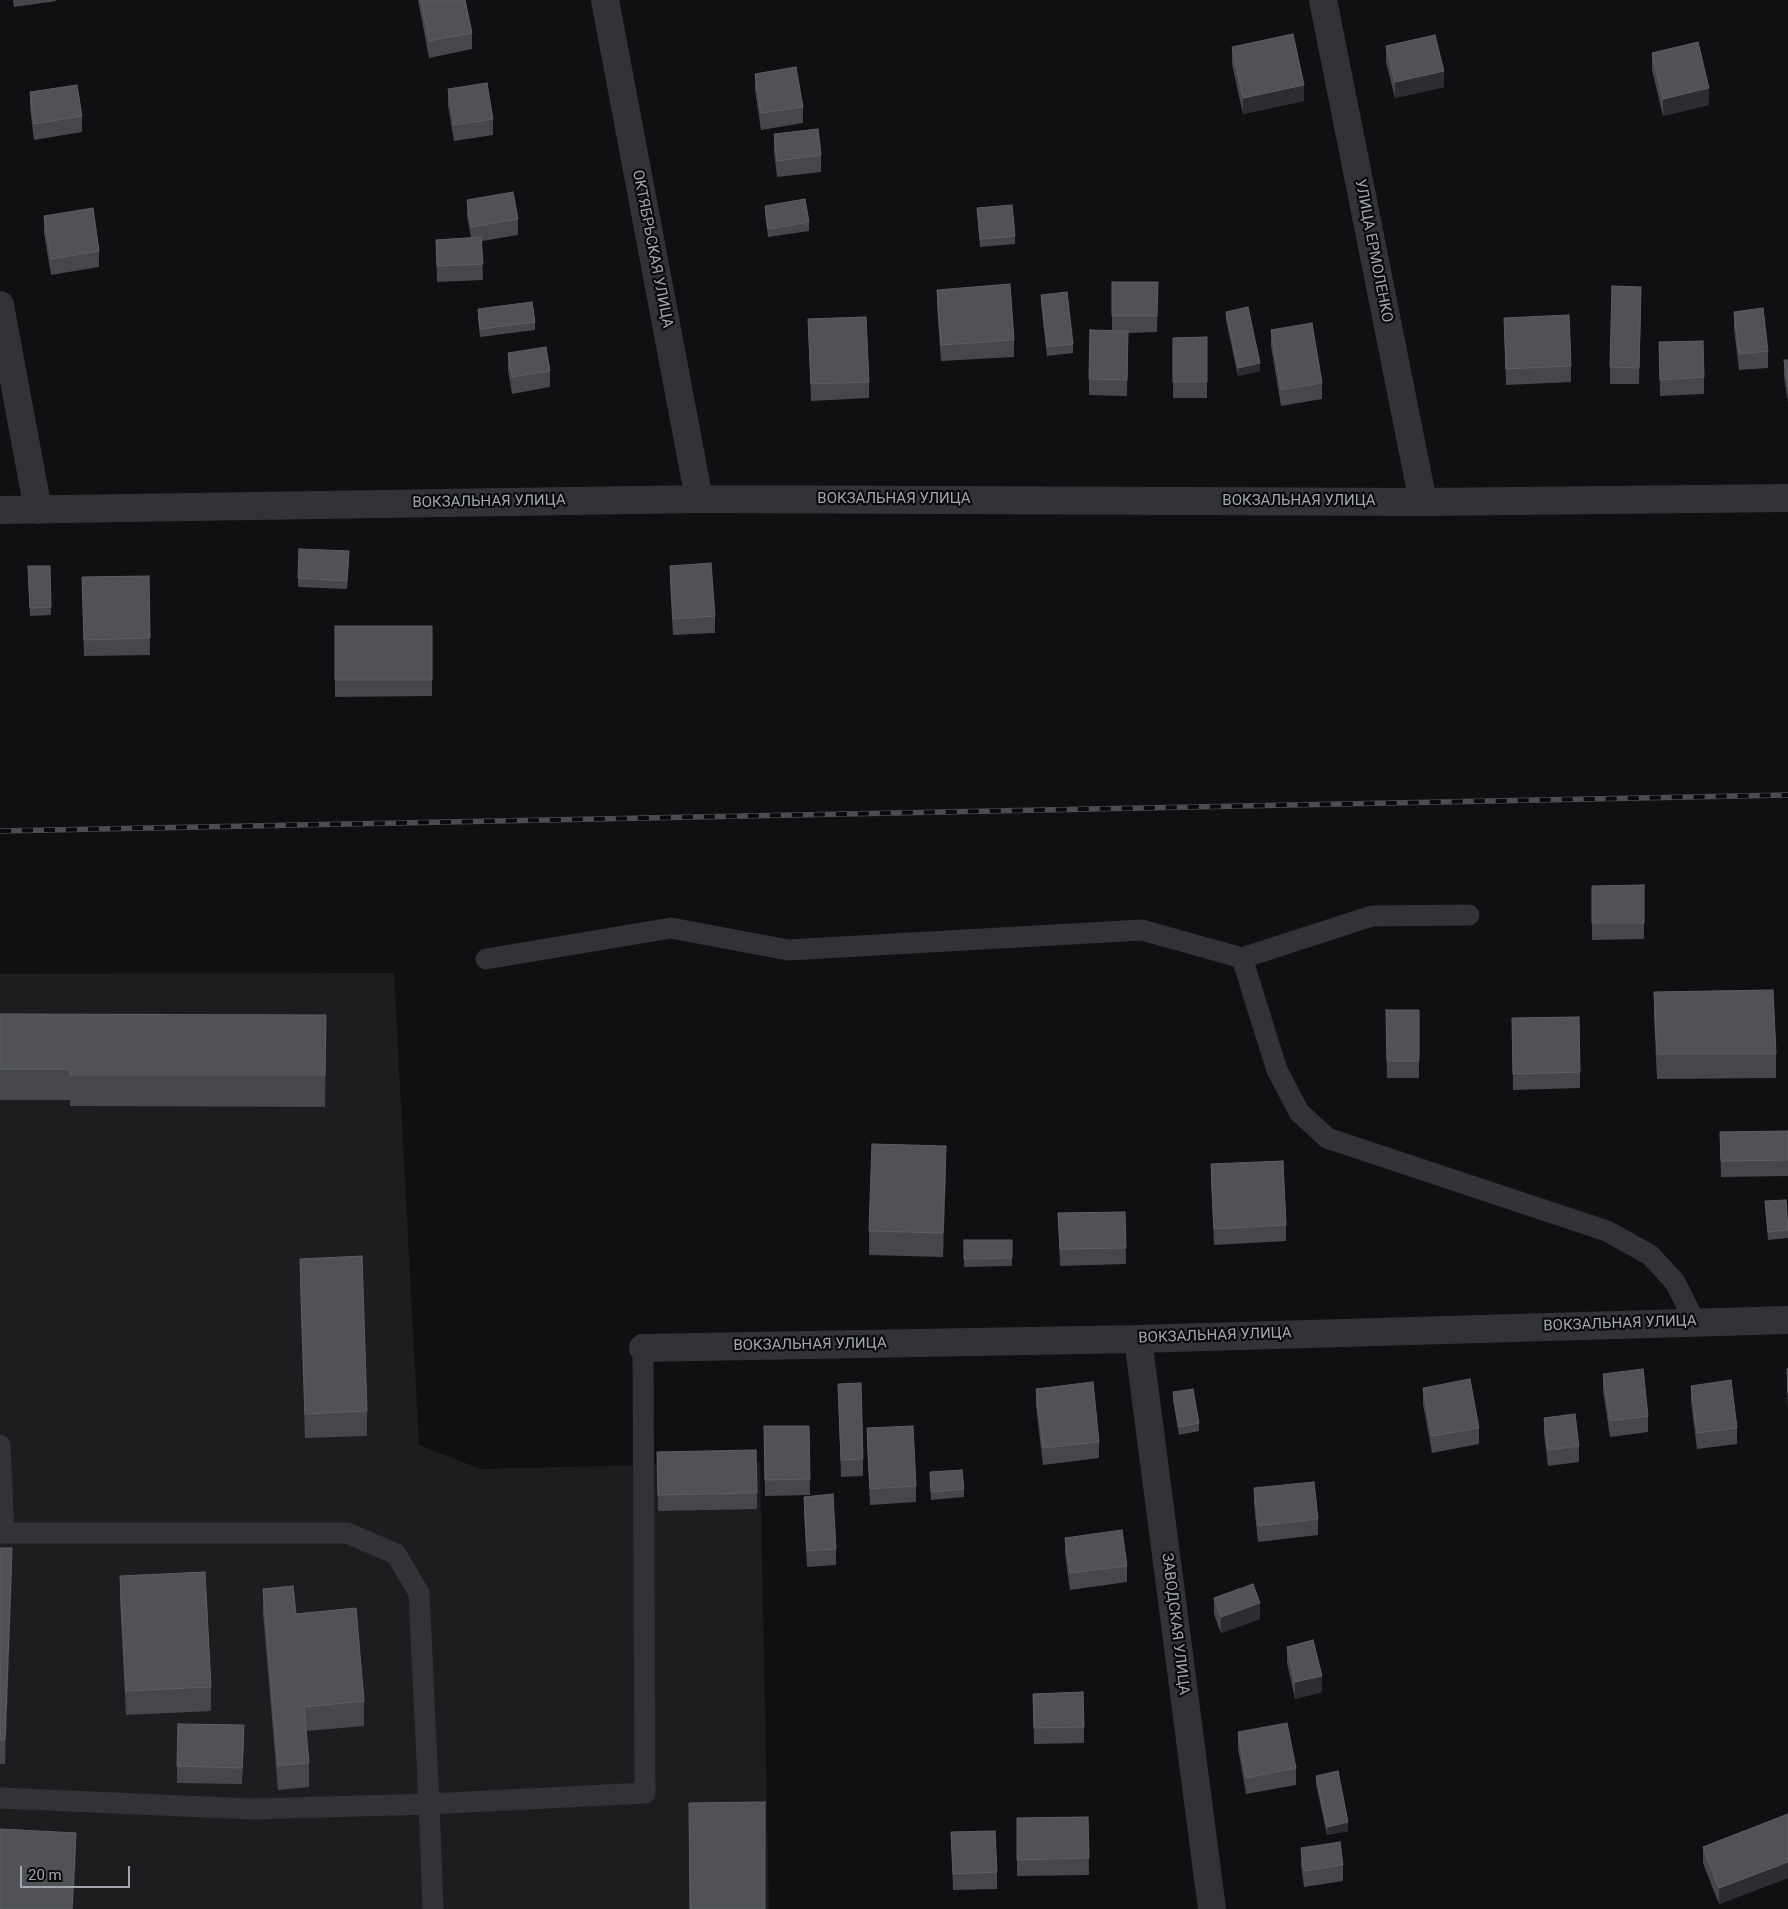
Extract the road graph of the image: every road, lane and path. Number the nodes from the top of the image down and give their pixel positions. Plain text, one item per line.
1 (605, 0) edge
2 (1323, 0) edge
3 (0, 304) edge
4 (1788, 498) edge
5 (699, 499) junction
6 (1423, 502) junction
7 (0, 510) edge
8 (38, 510) junction
9 (1469, 915) dead end
10 (1242, 958) junction
11 (486, 959) dead end
12 (1788, 1320) edge
13 (1696, 1322) junction
14 (1138, 1339) junction
15 (642, 1348) joint
16 (0, 1446) edge
17 (2, 1533) edge
18 (0, 1798) edge
19 (429, 1804) junction
20 (434, 1909) edge
21 (1212, 1909) edge

1 - 5 street, ОКТЯБРЬСКАЯ УЛИЦА
2 - 6 street, УЛИЦА ЕРМОЛЕНКО
3 - 8 street
4 - 6 street, ВОКЗАЛЬНАЯ УЛИЦА
5 - 6 street, ВОКЗАЛЬНАЯ УЛИЦА
5 - 8 street, ВОКЗАЛЬНАЯ УЛИЦА
7 - 8 street, ВОКЗАЛЬНАЯ УЛИЦА
9 - 10 lane
10 - 11 lane
10 - 13 lane
12 - 13 street, ВОКЗАЛЬНАЯ УЛИЦА
13 - 14 street, ВОКЗАЛЬНАЯ УЛИЦА
14 - 15 street, ВОКЗАЛЬНАЯ УЛИЦА
14 - 21 street, ЗАВОДСКАЯ УЛИЦА
15 - 19 lane
16 - 17 lane
17 - 19 lane
18 - 19 lane
19 - 20 lane

